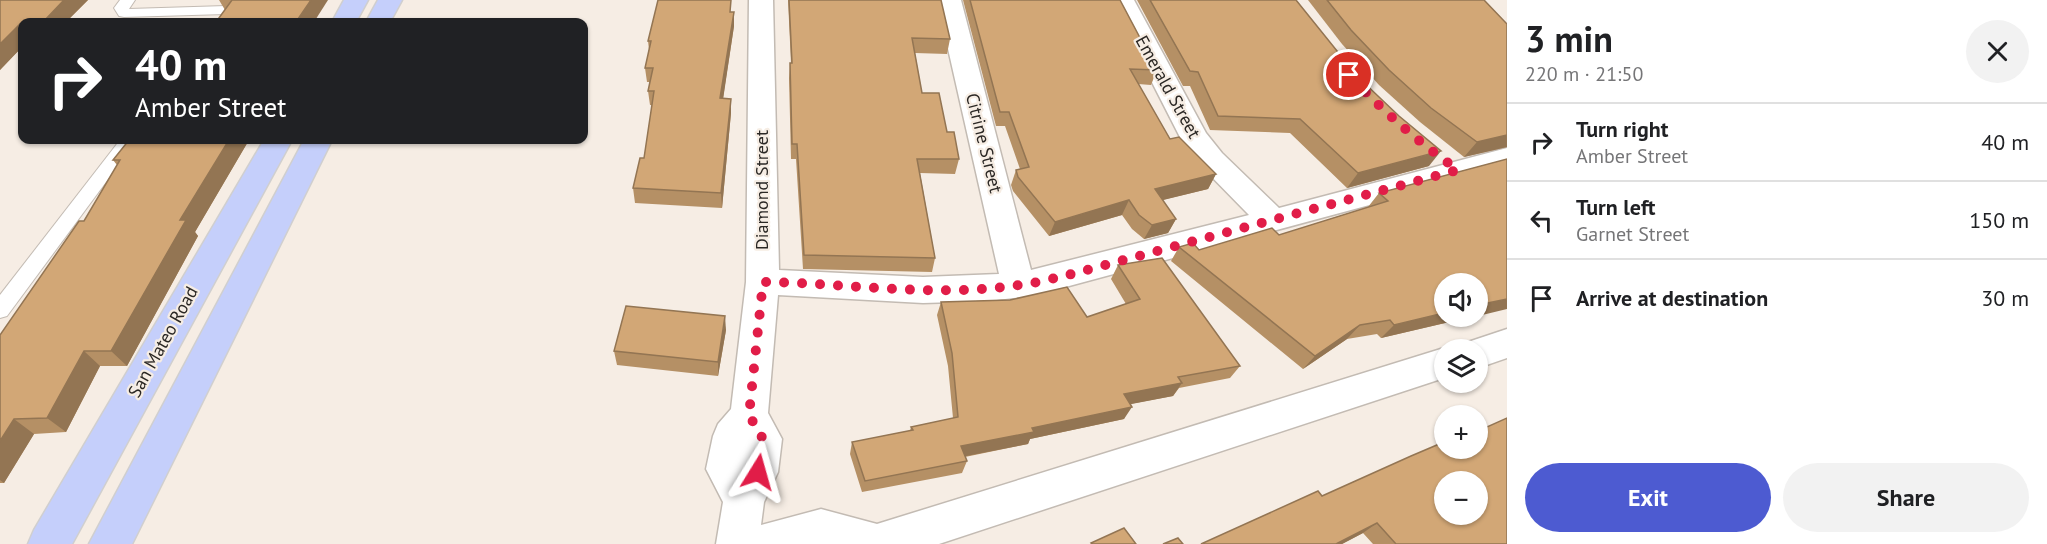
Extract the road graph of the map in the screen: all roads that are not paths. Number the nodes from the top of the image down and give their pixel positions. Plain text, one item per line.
1 (128, 0) edge
2 (356, 0) edge
3 (390, 0) edge
4 (761, 0) edge
5 (949, 0) edge
6 (1122, 0) edge
7 (230, 5) edge
8 (220, 18) edge
9 (346, 18) edge
10 (380, 18) edge
11 (126, 144) edge
12 (276, 144) edge
13 (316, 144) edge
14 (1430, 150) edge
15 (1507, 158) edge
16 (1458, 170) junction
17 (1272, 220) junction
18 (763, 282) junction
19 (1018, 285) junction
20 (0, 310) edge
21 (1507, 344) edge
22 (1488, 350) edge
23 (1434, 366) edge
24 (49, 544) edge
25 (110, 544) edge
26 (737, 544) edge
27 (764, 544) edge
28 (877, 544) edge

1 - 7 lane
2 - 9 main road
3 - 10 main road
4 - 18 street, Diamond Street
5 - 19 street, Citrine Street
6 - 17 street, Emerald Street
7 - 8 lane
11 - 20 lane
12 - 24 main road, San Mateo Road
13 - 25 main road
14 - 16 street
15 - 16 street
16 - 17 street
17 - 19 street
18 - 19 street
18 - 26 street, Diamond Street
21 - 22 street
23 - 28 street
27 - 28 street

